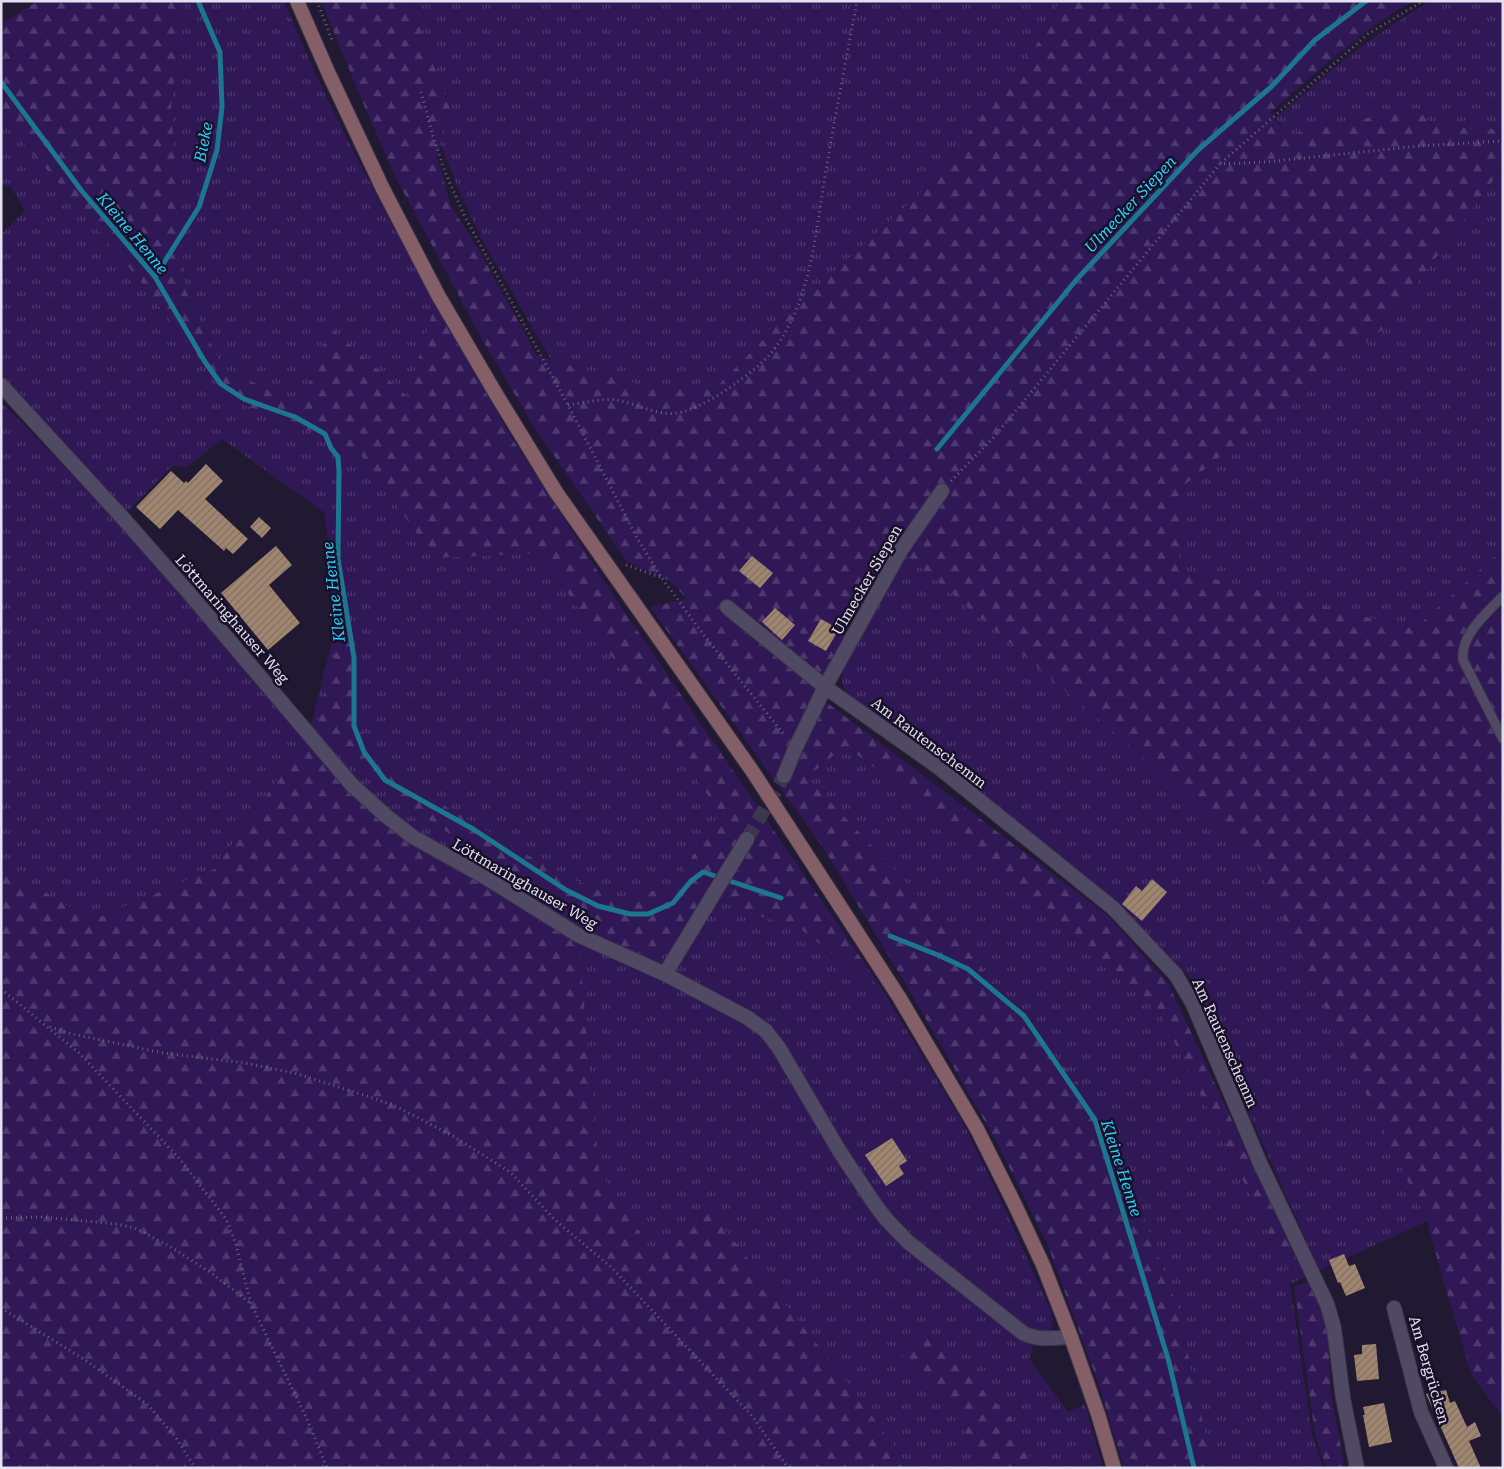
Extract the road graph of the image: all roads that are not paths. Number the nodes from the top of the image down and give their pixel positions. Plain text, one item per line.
1 (297, 1) edge
2 (1, 385) edge
3 (942, 491) road end
4 (1503, 596) edge
5 (727, 607) dead end
6 (824, 687) junction
7 (1503, 739) edge
8 (784, 776) tunnel mouth
9 (747, 839) tunnel mouth
10 (666, 974) junction
11 (1394, 1308) dead end
12 (1071, 1337) junction
13 (1114, 1468) edge
14 (1357, 1468) edge
15 (1446, 1468) edge

1 - 12 main road
2 - 10 street, Löttmaringhauser Weg
3 - 6 street, Ulmecker Siepen
4 - 7 lane
5 - 6 street
6 - 8 street, Ulmecker Siepen
6 - 14 street, Am Rautenschemm
9 - 10 street
10 - 12 street, Löttmaringhauser Weg
11 - 15 street, Am Bergrücken
12 - 13 main road

